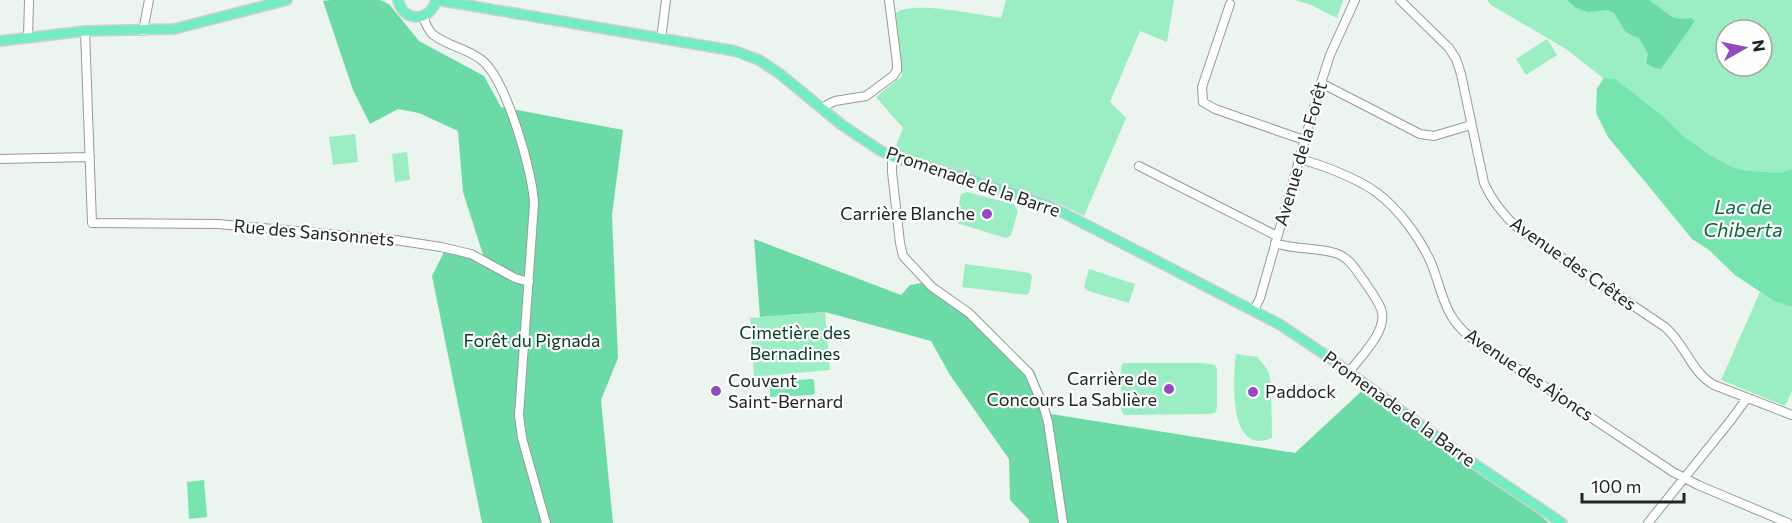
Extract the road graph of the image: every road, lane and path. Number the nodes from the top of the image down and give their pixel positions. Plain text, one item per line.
1 (29, 0) edge
2 (149, 0) edge
3 (287, 0) edge
4 (398, 0) edge
5 (437, 0) edge
6 (666, 0) edge
7 (889, 0) edge
8 (1355, 0) edge
9 (1400, 0) edge
10 (1230, 4) dead end
11 (423, 17) junction
12 (86, 31) junction
13 (143, 31) junction
14 (28, 38) junction
15 (661, 39) junction
16 (0, 41) edge
17 (1321, 83) junction
18 (821, 108) junction
19 (1471, 125) junction
20 (1304, 140) junction
21 (90, 157) junction
22 (895, 158) junction
23 (0, 159) edge
24 (1299, 159) junction
25 (1139, 166) dead end
26 (1276, 239) junction
27 (529, 282) junction
28 (1254, 310) junction
29 (1349, 372) junction
30 (1747, 398) junction
31 (1792, 415) edge
32 (1684, 477) junction
33 (546, 523) edge
34 (1063, 523) edge
35 (1562, 523) edge
36 (1648, 523) edge
37 (1788, 523) edge

1 - 14 street
2 - 13 street
3 - 13 main road
4 - 11 main road
5 - 11 main road
5 - 15 main road, Promenade de la Barre
6 - 15 street
7 - 18 street
8 - 17 street, Avenue de la Forêt
9 - 19 street, Avenue des Crêtes
10 - 20 street
11 - 27 street
12 - 13 main road
12 - 14 main road
12 - 21 street
14 - 16 main road
15 - 18 main road, Promenade de la Barre
17 - 19 street
17 - 20 street, Avenue de la Forêt
18 - 22 main road, Promenade de la Barre
19 - 30 street, Avenue des Crêtes
20 - 24 street, Avenue de la Forêt
21 - 23 street
21 - 27 street, Rue des Sansonnets
22 - 28 main road, Promenade de la Barre
22 - 34 street
24 - 26 street, Avenue de la Forêt
24 - 32 street, Avenue des Ajoncs
25 - 26 street
26 - 28 street, Avenue de la Forêt
26 - 29 street
27 - 33 street
28 - 29 main road, Promenade de la Barre
29 - 35 main road, Promenade de la Barre
30 - 31 street, Avenue des Crêtes
30 - 32 street
32 - 36 street
32 - 37 street, Avenue des Ajoncs

